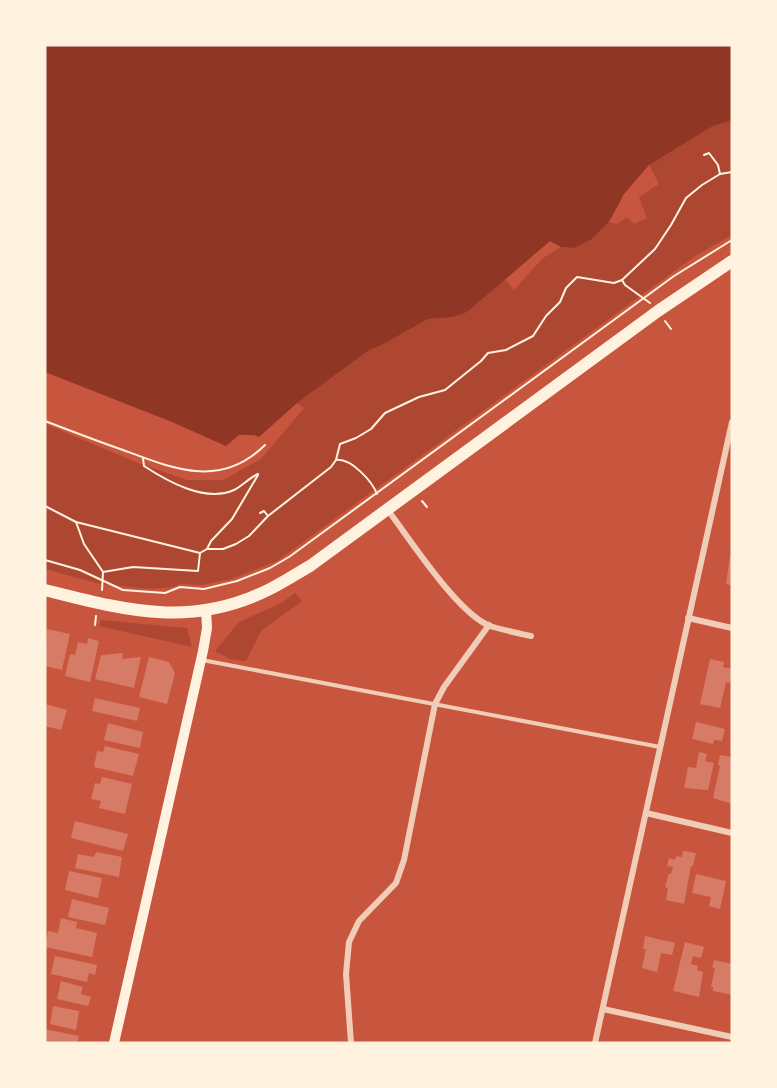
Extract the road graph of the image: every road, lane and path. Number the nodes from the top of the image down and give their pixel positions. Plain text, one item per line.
1 (704, 155) dead end
2 (732, 172) edge
3 (720, 174) junction
4 (732, 240) edge
5 (732, 261) edge
6 (622, 280) junction
7 (644, 298) junction
8 (45, 420) edge
9 (732, 423) edge
10 (265, 444) dead end
11 (143, 458) junction
12 (336, 460) junction
13 (377, 494) junction
14 (45, 506) edge
15 (386, 509) junction
16 (260, 513) dead end
17 (268, 516) junction
18 (76, 522) junction
19 (207, 549) junction
20 (200, 553) junction
21 (45, 560) edge
22 (103, 572) junction
23 (104, 581) junction
24 (45, 590) edge
25 (206, 610) junction
26 (688, 618) junction
27 (489, 625) junction
28 (732, 628) edge
29 (531, 636) dead end
30 (201, 659) junction
31 (435, 704) junction
32 (661, 747) junction
33 (646, 813) junction
34 (732, 833) edge
35 (603, 1009) junction
36 (732, 1037) edge
37 (114, 1043) edge
38 (351, 1043) edge
39 (595, 1043) edge

1 - 3 path
2 - 3 path
3 - 6 path
4 - 7 path
5 - 15 main road
6 - 7 path
6 - 12 path
7 - 13 path
8 - 11 path
9 - 26 street
10 - 11 path
11 - 19 path
12 - 13 path
12 - 17 path
13 - 23 path
14 - 18 path
15 - 25 main road
15 - 27 street
16 - 17 path
17 - 19 path
18 - 20 path
18 - 22 path
19 - 20 path
20 - 22 path
21 - 23 path
22 - 23 path
24 - 25 main road
25 - 30 main road
26 - 28 street
26 - 32 street
27 - 29 street
27 - 31 street
30 - 31 lane
30 - 37 main road
31 - 32 lane
31 - 38 street
32 - 33 street
33 - 34 street
33 - 35 street
35 - 36 street
35 - 39 street

